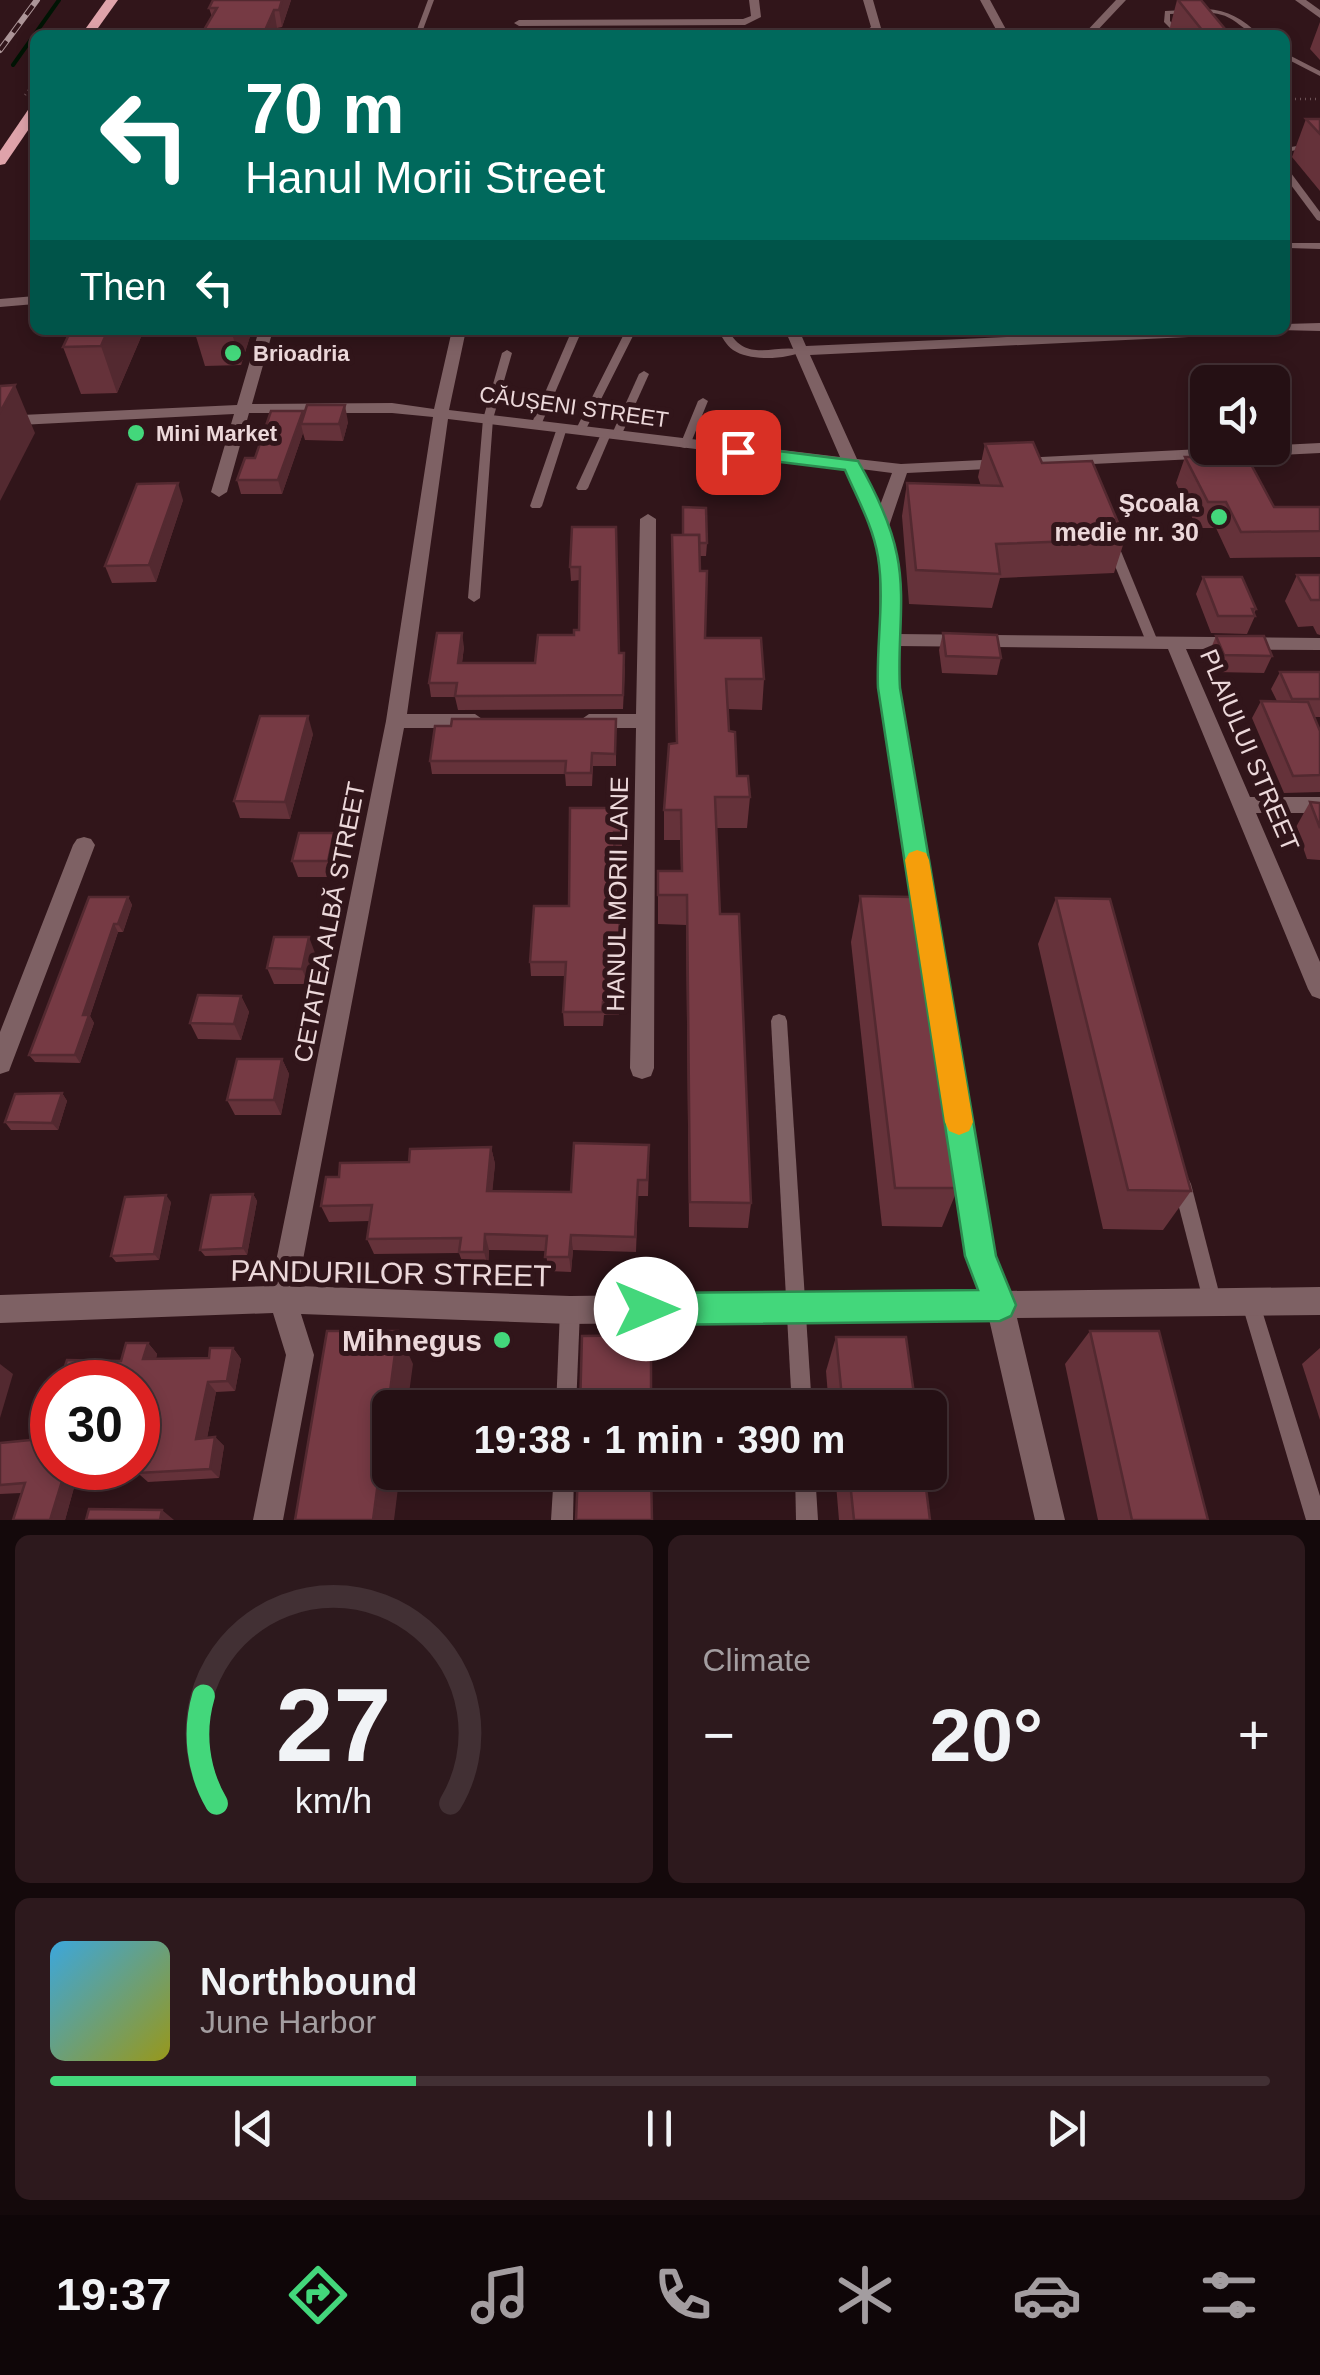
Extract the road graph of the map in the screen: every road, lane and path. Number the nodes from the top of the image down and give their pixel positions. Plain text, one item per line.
1 (112, 0) edge
2 (431, 0) edge
3 (754, 0) edge
4 (868, 0) edge
5 (985, 0) edge
6 (1121, 0) edge
7 (1299, 0) edge
8 (1161, 5) dead end
9 (1173, 12) junction
10 (1320, 16) edge
11 (519, 23) edge
12 (91, 30) edge
13 (420, 30) edge
14 (873, 30) edge
15 (1001, 30) edge
16 (1093, 30) edge
17 (1176, 30) edge
18 (1252, 30) edge
19 (1290, 58) edge
20 (1320, 74) edge
21 (1290, 99) edge
22 (1320, 99) edge
23 (30, 117) edge
24 (1290, 140) edge
25 (1296, 148) junction
26 (1290, 149) edge
27 (1320, 153) edge
28 (0, 160) edge
29 (1290, 178) edge
30 (1320, 218) edge
31 (1290, 245) edge
32 (1320, 246) edge
33 (30, 300) edge
34 (0, 303) edge
35 (1320, 327) edge
36 (1290, 328) edge
37 (265, 335) edge
38 (457, 335) edge
39 (575, 335) edge
40 (628, 335) edge
41 (725, 335) edge
42 (1024, 335) edge
43 (796, 340) edge
44 (507, 353) dead end
45 (644, 374) dead end
46 (703, 402) dead end
47 (244, 409) junction
48 (442, 412) junction
49 (488, 418) junction
50 (0, 421) edge
51 (536, 425) junction
52 (562, 428) junction
53 (580, 431) junction
54 (611, 435) junction
55 (684, 445) junction
56 (1320, 448) edge
57 (852, 465) junction
58 (901, 469) junction
59 (582, 488) dead end
60 (219, 492) dead end
61 (536, 506) dead end
62 (648, 519) dead end
63 (1103, 522) edge
64 (880, 529) junction
65 (474, 598) dead end
66 (887, 640) junction
67 (1164, 644) junction
68 (1320, 644) edge
69 (396, 721) junction
70 (492, 721) edge
71 (570, 721) edge
72 (647, 721) junction
73 (1244, 805) junction
74 (1320, 805) edge
75 (84, 845) dead end
76 (1320, 990) edge
77 (779, 1021) dead end
78 (0, 1064) edge
79 (642, 1068) dead end
80 (1178, 1167) edge
81 (282, 1299) junction
82 (1212, 1300) junction
83 (1250, 1300) junction
84 (1320, 1301) edge
85 (1000, 1305) junction
86 (797, 1307) junction
87 (0, 1309) edge
88 (570, 1310) junction
89 (567, 1390) edge
90 (801, 1390) edge
91 (563, 1490) edge
92 (806, 1490) edge
93 (268, 1520) edge
94 (562, 1520) edge
95 (807, 1520) edge
96 (1050, 1520) edge
97 (1317, 1520) edge

1 - 12 main road
2 - 13 lane
3 - 11 street
4 - 14 street
5 - 15 street
6 - 16 street
7 - 10 street
8 - 9 lane
9 - 17 lane
9 - 18 lane
19 - 20 lane
21 - 22 path
23 - 28 main road
24 - 25 lane
25 - 26 lane
25 - 27 lane
29 - 30 lane
31 - 32 lane
33 - 34 street
35 - 36 street
37 - 47 street
38 - 48 street, CETATEA ALBĂ STREET
39 - 51 lane
40 - 53 lane
41 - 43 lane
42 - 43 street
43 - 57 street
44 - 49 lane
45 - 54 lane
46 - 55 lane
47 - 48 street, CĂUȘENI STREET
47 - 50 street, CĂUȘENI STREET
47 - 60 street
48 - 49 street, CĂUȘENI STREET
48 - 69 street, CETATEA ALBĂ STREET
49 - 51 street, CĂUȘENI STREET
49 - 65 lane
51 - 52 street, CĂUȘENI STREET
52 - 53 street, CĂUȘENI STREET
52 - 61 lane
53 - 54 street, CĂUȘENI STREET
54 - 55 street, CĂUȘENI STREET
54 - 59 lane
55 - 57 street, CĂUȘENI STREET
56 - 58 street, CĂUȘENI STREET
57 - 58 street, CĂUȘENI STREET
57 - 64 street
58 - 64 street
62 - 72 street, HANUL MORII LANE
63 - 67 lane
64 - 66 street
66 - 67 street
66 - 85 street
67 - 68 street
67 - 73 street, PLAIULUI STREET
69 - 70 street
69 - 81 street, CETATEA ALBĂ STREET
71 - 72 street
72 - 79 street, HANUL MORII LANE
73 - 74 street
73 - 76 street, PLAIULUI STREET
75 - 78 street
77 - 86 lane
80 - 82 lane
81 - 87 street, PANDURILOR STREET
81 - 88 street, PANDURILOR STREET
81 - 93 street, CETATEA ALBĂ STREET
82 - 83 street, PANDURILOR STREET
82 - 85 street, PANDURILOR STREET
83 - 84 street, PANDURILOR STREET
83 - 97 lane
85 - 86 street, PANDURILOR STREET
85 - 96 street
86 - 88 street, PANDURILOR STREET
86 - 90 lane
88 - 89 lane
91 - 94 lane
92 - 95 lane

